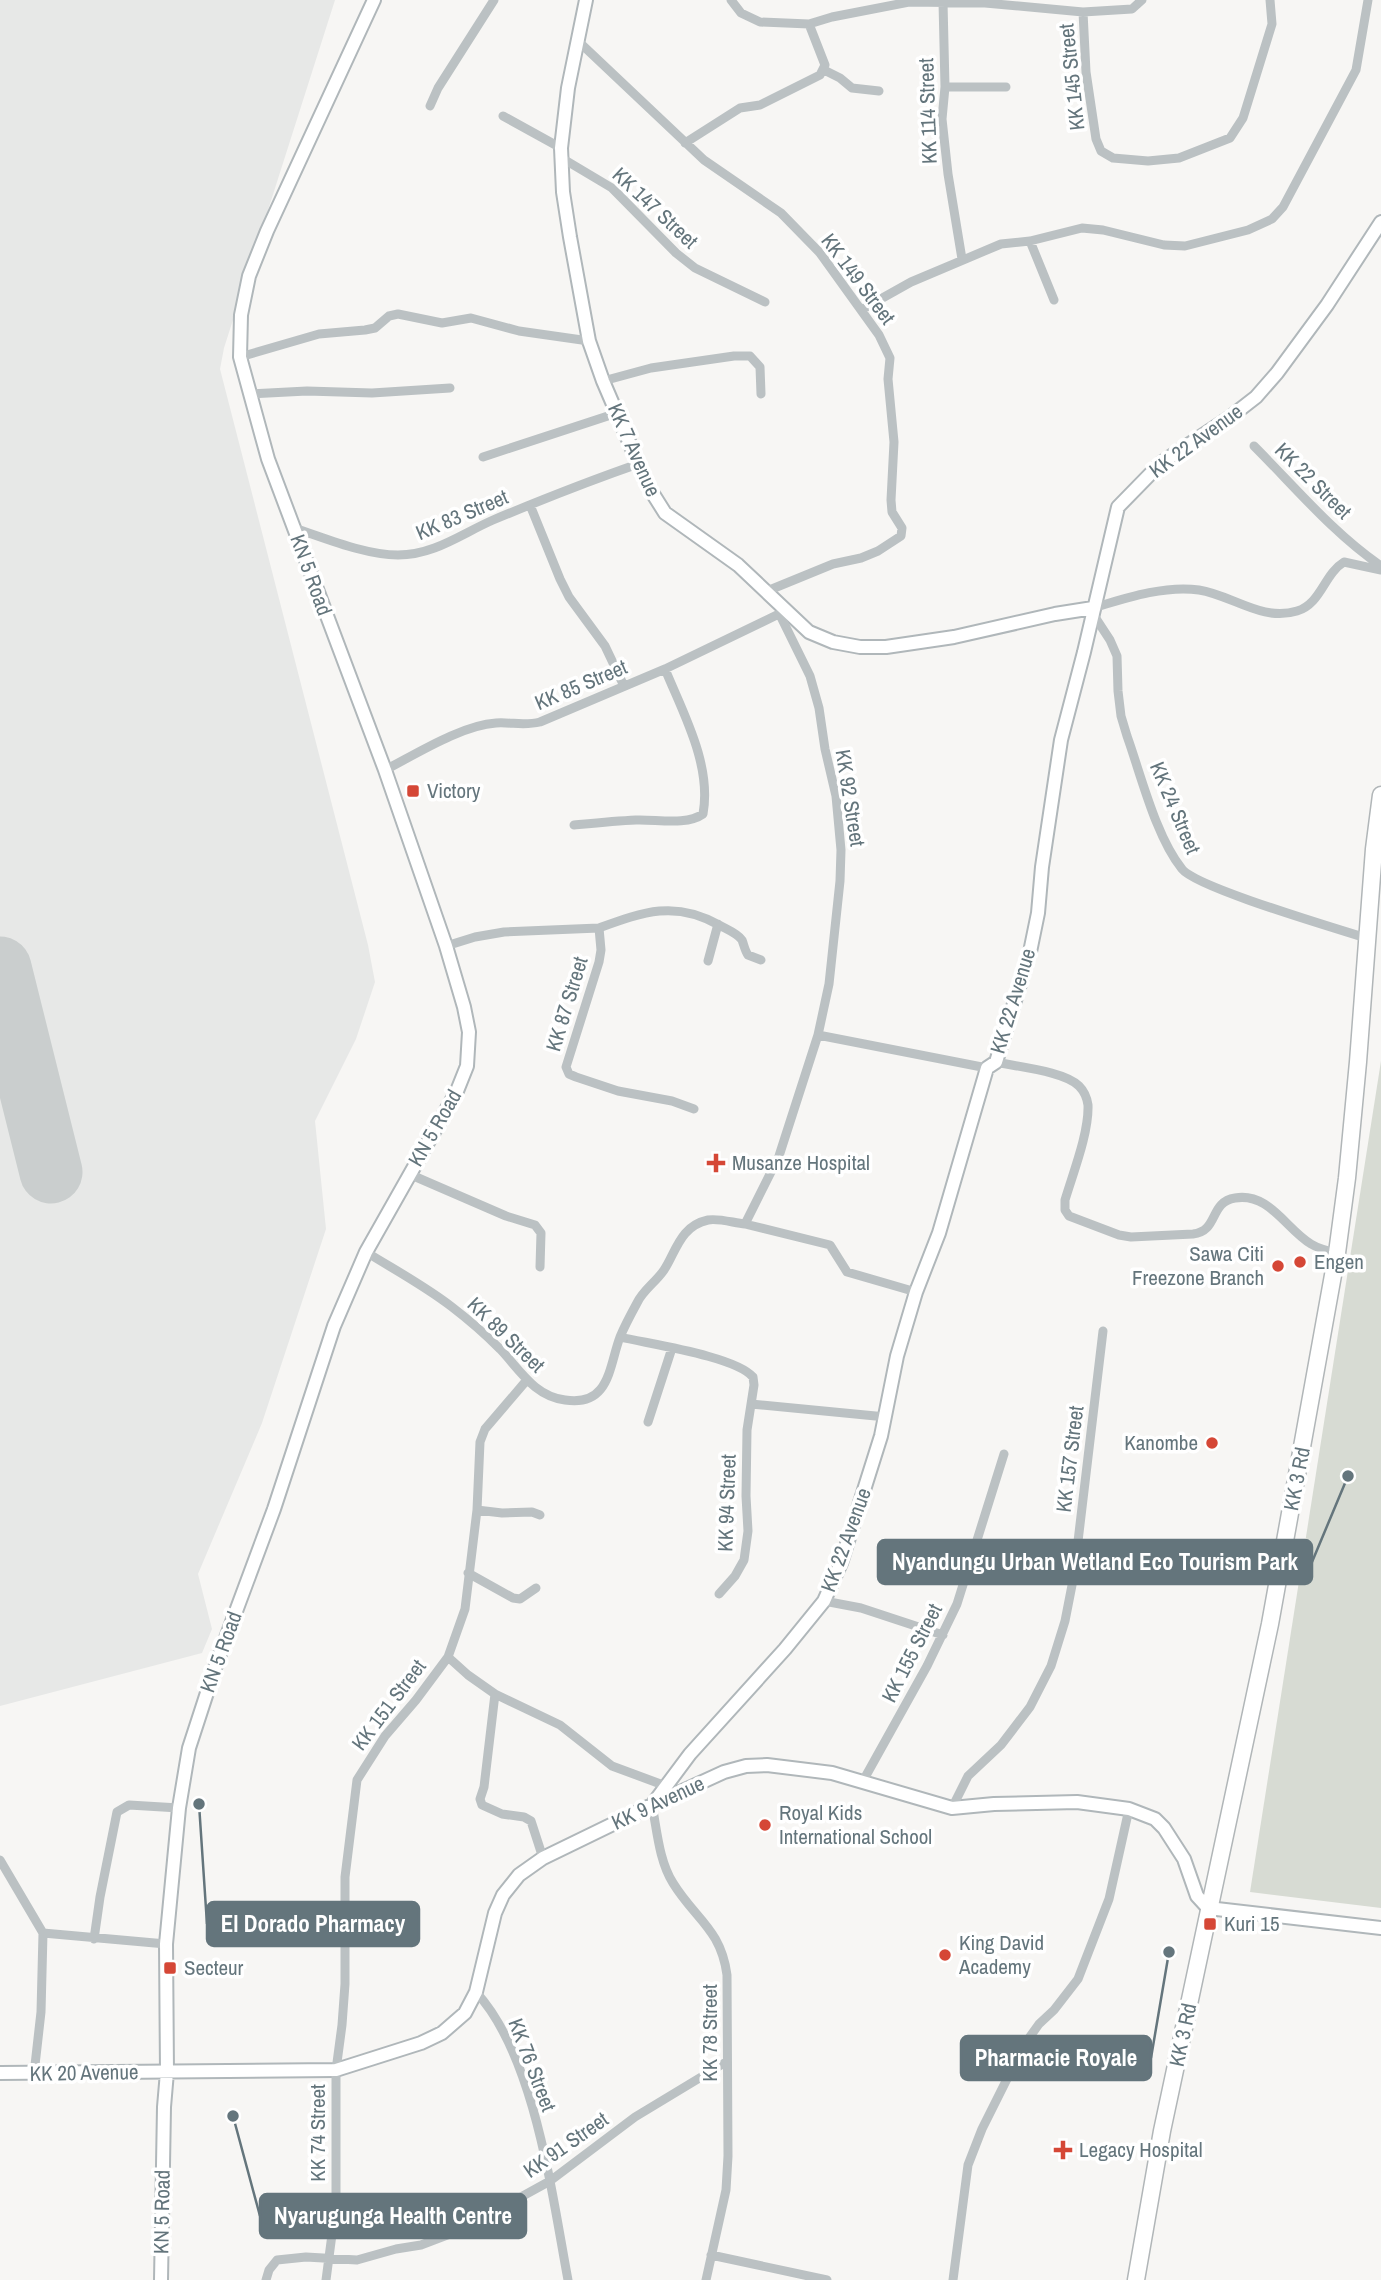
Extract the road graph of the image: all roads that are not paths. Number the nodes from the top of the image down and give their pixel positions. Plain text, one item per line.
1 (374, 0) edge
2 (494, 0) edge
3 (586, 0) edge
4 (731, 0) edge
5 (1142, 0) edge
6 (1270, 0) edge
7 (1368, 0) edge
8 (943, 2) junction
9 (1083, 12) junction
10 (809, 24) junction
11 (577, 40) junction
12 (824, 70) junction
13 (944, 86) junction
14 (1006, 87) dead end
15 (879, 91) dead end
16 (430, 106) dead end
17 (503, 116) dead end
18 (685, 144) junction
19 (560, 153) junction
20 (1381, 222) edge
21 (1030, 241) junction
22 (962, 259) junction
23 (1054, 300) dead end
24 (765, 302) dead end
25 (861, 310) junction
26 (589, 341) junction
27 (240, 357) junction
28 (603, 381) junction
29 (450, 388) dead end
30 (250, 394) junction
31 (761, 394) dead end
32 (617, 413) junction
33 (1254, 446) dead end
34 (483, 457) dead end
35 (638, 464) junction
36 (530, 505) junction
37 (294, 528) junction
38 (1381, 568) edge
39 (767, 591) junction
40 (1093, 611) junction
41 (782, 613) junction
42 (665, 669) junction
43 (624, 686) junction
44 (385, 770) junction
45 (1381, 795) edge
46 (574, 825) dead end
47 (719, 924) junction
48 (599, 928) junction
49 (1366, 938) junction
50 (446, 946) junction
51 (761, 960) dead end
52 (708, 961) dead end
53 (818, 1035) junction
54 (992, 1065) junction
55 (694, 1110) dead end
56 (409, 1174) junction
57 (745, 1224) junction
58 (366, 1252) junction
59 (1337, 1253) junction
60 (541, 1267) dead end
61 (916, 1292) junction
62 (1103, 1331) dead end
63 (620, 1337) junction
64 (672, 1348) junction
65 (526, 1381) junction
66 (751, 1404) junction
67 (886, 1417) junction
68 (648, 1422) dead end
69 (1003, 1454) dead end
70 (477, 1510) junction
71 (540, 1515) dead end
72 (468, 1573) junction
73 (536, 1588) dead end
74 (719, 1594) dead end
75 (824, 1601) junction
76 (943, 1635) junction
77 (448, 1657) junction
78 (495, 1694) junction
79 (863, 1781) junction
80 (666, 1786) junction
81 (652, 1805) junction
82 (179, 1808) junction
83 (952, 1808) junction
84 (1129, 1809) junction
85 (543, 1858) junction
86 (0, 1860) edge
87 (1209, 1908) junction
88 (1381, 1928) edge
89 (43, 1933) junction
90 (94, 1939) junction
91 (166, 1944) junction
92 (476, 1992) junction
93 (726, 2062) junction
94 (336, 2070) junction
95 (167, 2072) junction
96 (0, 2073) edge
97 (34, 2074) junction
98 (550, 2181) junction
99 (711, 2255) junction
100 (329, 2259) junction
101 (161, 2280) edge
102 (266, 2280) edge
103 (326, 2280) edge
104 (568, 2280) edge
105 (706, 2280) edge
106 (827, 2280) edge
107 (953, 2280) edge
108 (1136, 2280) edge

1 - 27 main road, KN 5 Road
2 - 16 street
3 - 11 main road, KK 7 Avenue
4 - 10 street
5 - 9 street
6 - 9 street, KK 145 Street
7 - 21 street
8 - 9 street
8 - 10 street
8 - 13 street, KK 114 Street
10 - 12 street
11 - 18 street, KK 149 Street
11 - 19 main road, KK 7 Avenue
12 - 15 street
12 - 18 street
13 - 14 street
13 - 22 street, KK 114 Street
17 - 19 street, KK 147 Street
18 - 25 street, KK 149 Street
19 - 24 street, KK 147 Street
19 - 26 main road, KK 7 Avenue
20 - 40 main road, KK 22 Avenue
21 - 22 street
21 - 23 street
22 - 25 street
25 - 39 street, KK 149 Street
26 - 27 street
26 - 28 main road, KK 7 Avenue
27 - 30 main road, KN 5 Road
28 - 31 street
28 - 32 main road, KK 7 Avenue
29 - 30 street
30 - 37 main road, KN 5 Road
32 - 34 street
32 - 35 main road, KK 7 Avenue
33 - 38 street, KK 22 Street
35 - 36 street, KK 83 Street
35 - 39 main road, KK 7 Avenue
36 - 37 street, KK 83 Street
36 - 43 street
37 - 44 main road, KN 5 Road
38 - 40 street
39 - 41 main road, KK 7 Avenue
40 - 41 main road, KK 7 Avenue
40 - 49 street, KK 24 Street
40 - 54 main road, KK 22 Avenue
41 - 42 street, KK 85 Street
41 - 53 street, KK 92 Street
42 - 43 street, KK 85 Street
42 - 46 street
43 - 44 street, KK 85 Street
44 - 50 main road, KN 5 Road
45 - 49 highway, KK 3 Rd
47 - 48 street
47 - 51 street
47 - 52 street
48 - 50 street, KK 87 Street
48 - 55 street, KK 87 Street
49 - 59 highway, KK 3 Rd
50 - 56 main road, KN 5 Road
53 - 54 street
53 - 57 street, KK 92 Street
54 - 59 street
54 - 61 main road, KK 22 Avenue
56 - 58 main road, KN 5 Road
56 - 60 street
57 - 61 street
57 - 63 street, KK 89 Street
58 - 65 street, KK 89 Street
58 - 82 main road, KN 5 Road
59 - 87 highway, KK 3 Rd
61 - 67 main road, KK 22 Avenue
62 - 83 street, KK 157 Street
63 - 64 street, KK 94 Street
63 - 65 street, KK 89 Street
64 - 66 street, KK 94 Street
64 - 68 street
65 - 70 street, KK 151 Street
66 - 67 street
66 - 74 street, KK 94 Street
67 - 75 main road, KK 22 Avenue
69 - 76 street, KK 155 Street
70 - 71 street
70 - 72 street, KK 151 Street
72 - 73 street
72 - 77 street, KK 151 Street
75 - 76 street
75 - 80 main road, KK 22 Avenue
76 - 79 street, KK 155 Street
77 - 78 street
77 - 94 street, KK 151 Street
78 - 80 street
78 - 85 street
79 - 81 main road, KK 9 Avenue
79 - 83 main road, KK 9 Avenue
80 - 81 main road, KK 22 Avenue
81 - 85 main road, KK 9 Avenue
81 - 93 street, KK 78 Street
82 - 90 street
82 - 91 main road, KN 5 Road
83 - 84 main road, KK 9 Avenue
84 - 87 main road, KK 9 Avenue
84 - 107 street
85 - 92 main road, KK 9 Avenue
86 - 89 street
87 - 88 main road
87 - 108 highway, KK 3 Rd
89 - 90 street
89 - 97 street
90 - 91 street
91 - 95 main road, KN 5 Road
92 - 94 main road, KK 9 Avenue
92 - 98 street, KK 76 Street
93 - 98 street, KK 91 Street
93 - 99 street, KK 78 Street
94 - 95 main road, KK 9 Avenue
94 - 100 street, KK 74 Street
95 - 97 main road, KK 20 Avenue
95 - 101 main road, KN 5 Road
96 - 97 main road, KK 20 Avenue
98 - 100 street, KK 91 Street
98 - 104 street, KK 76 Street
99 - 105 street, KK 78 Street
99 - 106 street
100 - 102 street, KK 91 Street
100 - 103 street, KK 74 Street

